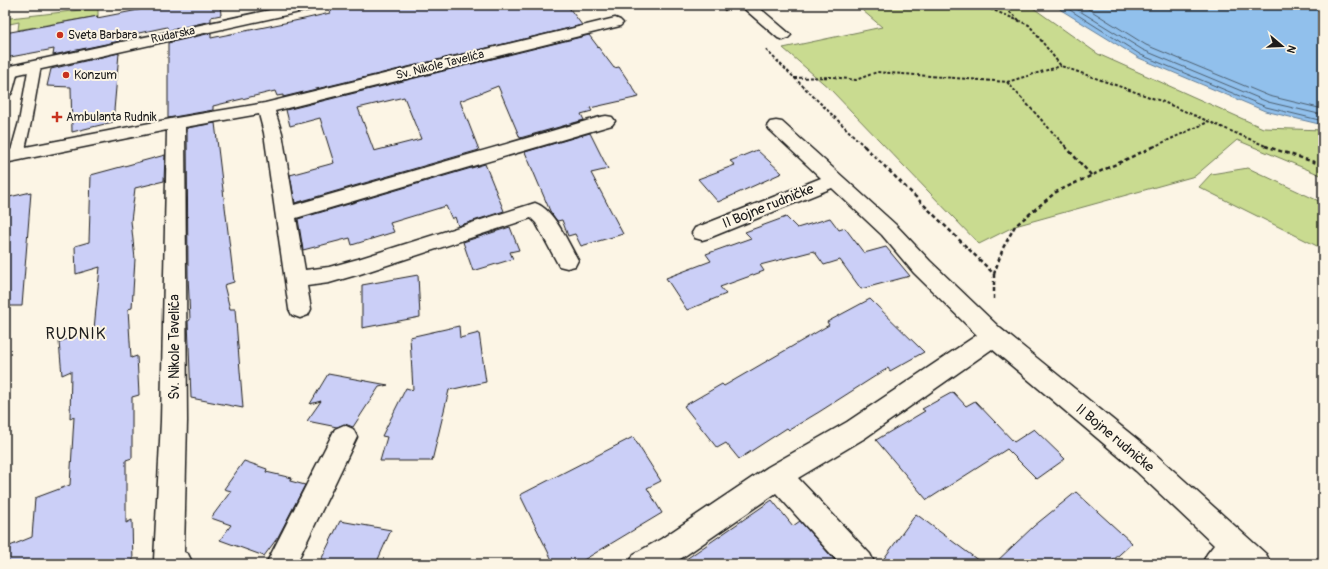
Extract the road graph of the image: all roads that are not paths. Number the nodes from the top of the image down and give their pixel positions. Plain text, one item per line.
1 (313, 5) edge
2 (747, 5) edge
3 (294, 7) edge
4 (615, 23) dead end
5 (783, 36) dead end
6 (35, 65) junction
7 (8, 72) edge
8 (5, 90) edge
9 (265, 108) junction
10 (606, 121) dead end
11 (176, 123) junction
12 (776, 126) dead end
13 (11, 155) edge
14 (835, 180) junction
15 (286, 214) junction
16 (702, 232) dead end
17 (568, 260) dead end
18 (295, 279) junction
19 (300, 309) dead end
20 (993, 336) junction
21 (344, 437) dead end
22 (778, 476) junction
23 (1226, 554) edge
24 (178, 564) edge
25 (281, 564) edge
26 (644, 564) edge
27 (860, 564) edge
28 (1256, 564) edge

1 - 3 street, Rudarska
2 - 5 street
3 - 6 street, Rudarska
4 - 9 street, Sv. Nikole Tavelića
6 - 7 street, Rudarska
6 - 13 lane
7 - 8 street
9 - 11 street, Sv. Nikole Tavelića
9 - 15 street
10 - 15 street
11 - 13 street, Sv. Nikole Tavelića
11 - 24 street, Sv. Nikole Tavelića
12 - 14 street, II Bojne rudničke
14 - 16 street, II Bojne rudničke
14 - 20 street, II Bojne rudničke
15 - 18 street
17 - 18 street
18 - 19 street
20 - 22 street
20 - 23 street, II Bojne rudničke
21 - 25 street
22 - 26 street
22 - 27 street
23 - 28 street, II Bojne rudničke

